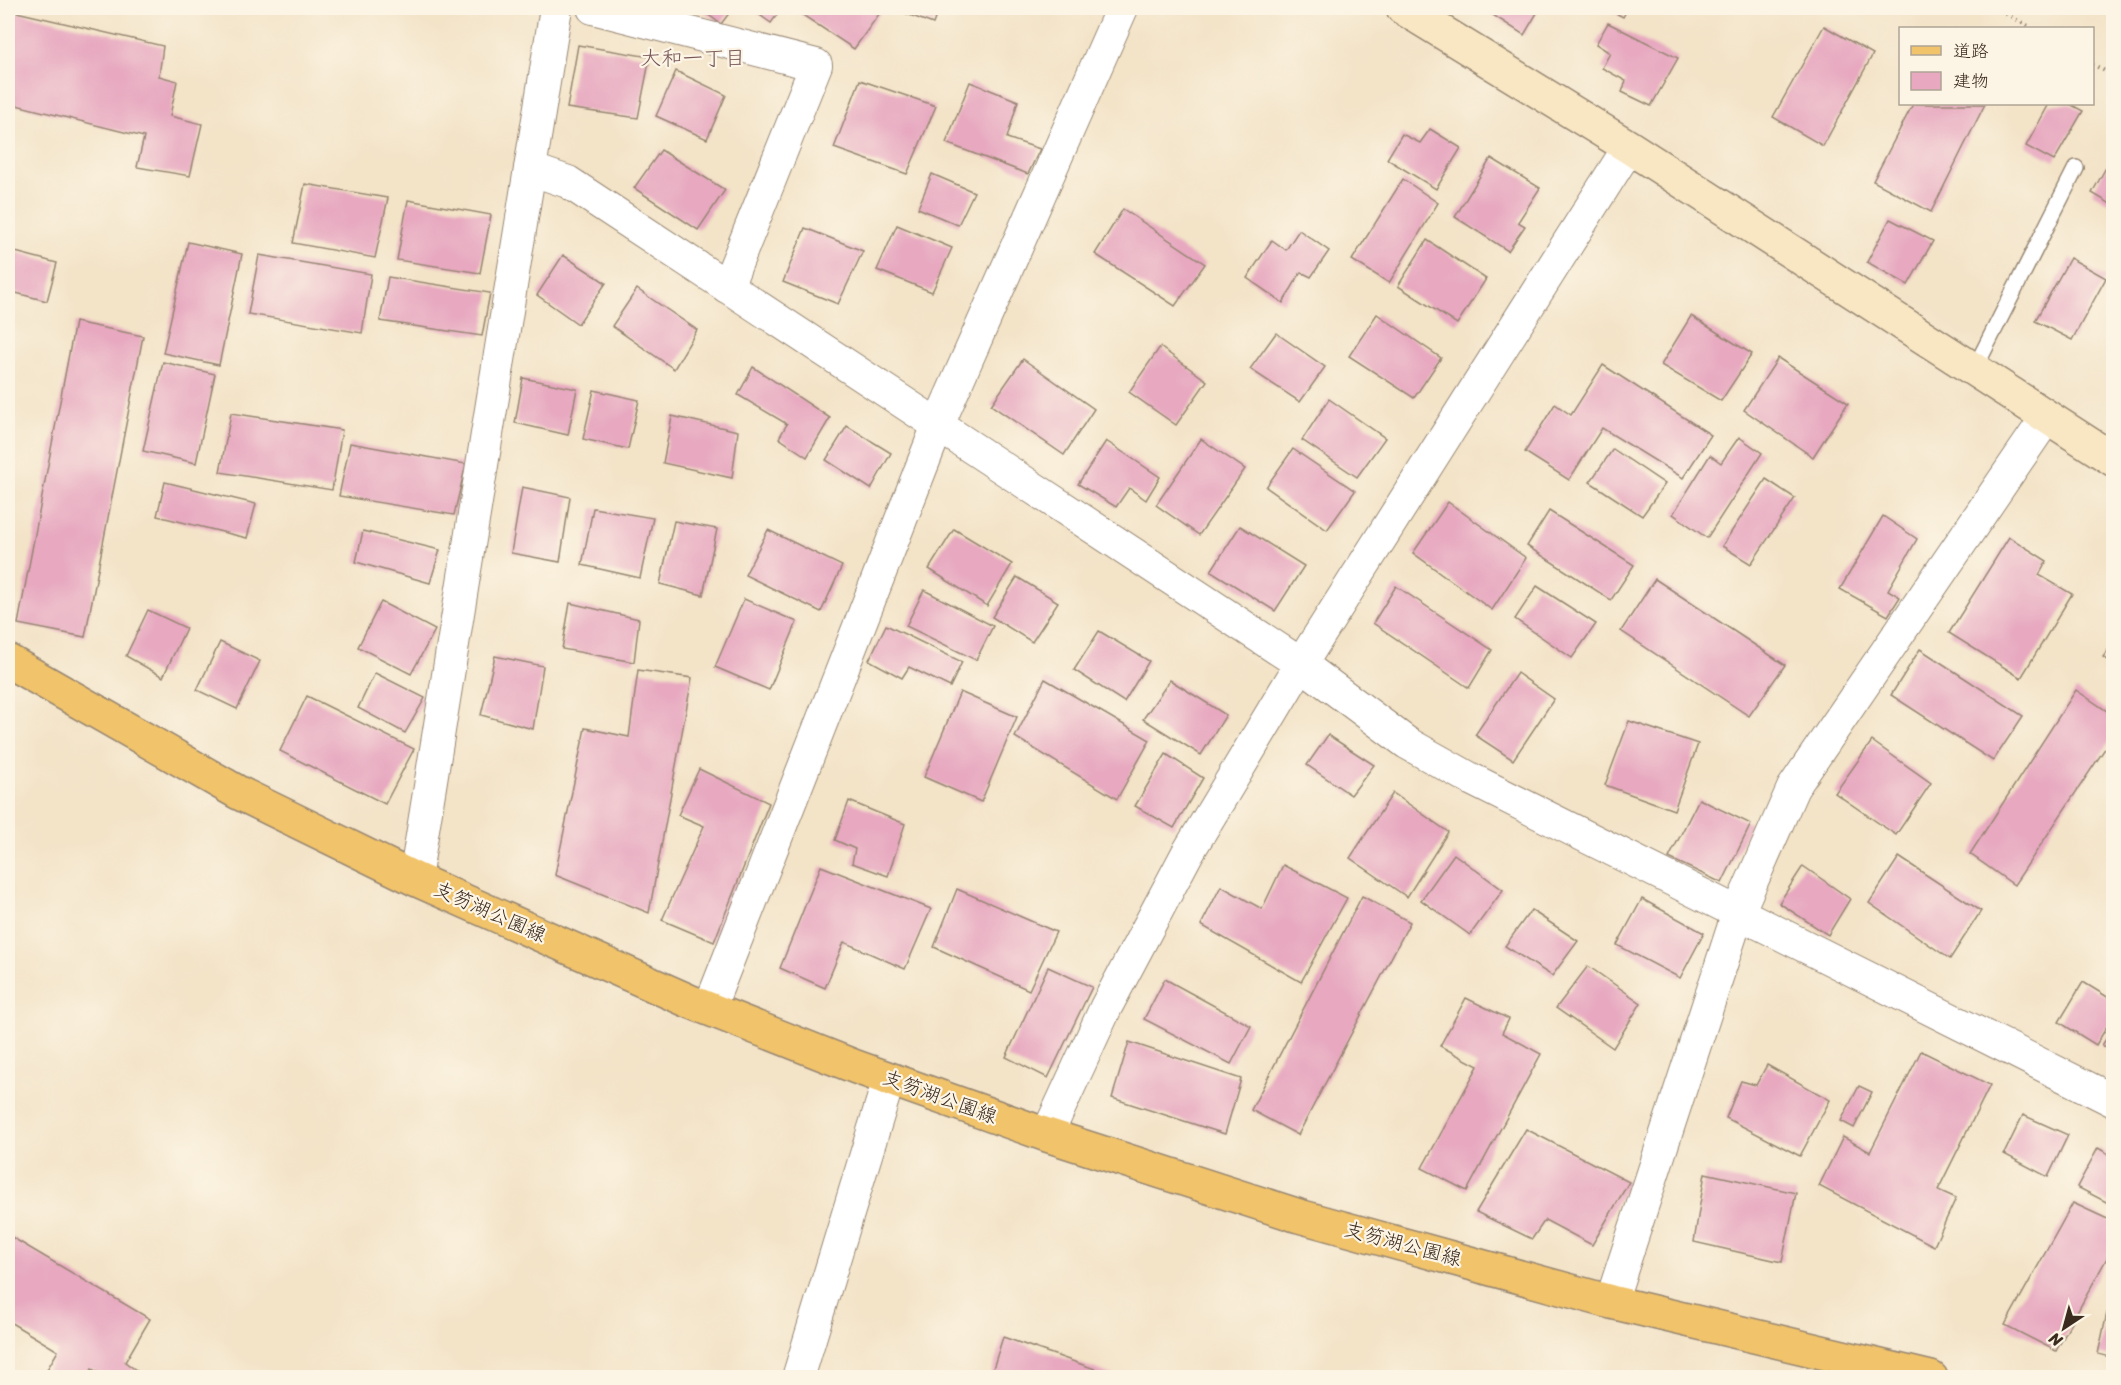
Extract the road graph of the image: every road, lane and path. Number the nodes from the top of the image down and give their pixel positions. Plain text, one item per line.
1 (556, 8) edge
2 (593, 8) edge
3 (1122, 8) edge
4 (1407, 8) edge
5 (1995, 8) edge
6 (2029, 27) edge
7 (2094, 65) edge
8 (2114, 76) edge
9 (1629, 147) junction
10 (2076, 168) dead end
11 (530, 169) junction
12 (727, 287) junction
13 (1974, 370) junction
14 (2046, 417) junction
15 (938, 425) junction
16 (2114, 459) edge
17 (8, 661) edge
18 (1300, 664) junction
19 (415, 879) junction
20 (1738, 913) junction
21 (709, 1009) junction
22 (889, 1079) junction
23 (2114, 1101) edge
24 (1047, 1135) junction
25 (1611, 1302) junction
26 (798, 1377) edge
27 (1931, 1377) edge

1 - 11 street
2 - 12 street
3 - 15 street
4 - 9 street
5 - 6 path
7 - 8 path
9 - 13 street
9 - 18 street
10 - 13 lane
11 - 12 street
11 - 19 street
12 - 15 street
13 - 14 street
14 - 16 street
14 - 20 street
15 - 18 street
15 - 21 street
17 - 19 main road, 支笏湖公園線
18 - 20 street
18 - 24 street
19 - 21 main road, 支笏湖公園線
20 - 23 street
20 - 25 street
21 - 22 main road, 支笏湖公園線
22 - 24 main road, 支笏湖公園線
22 - 26 street
24 - 25 main road, 支笏湖公園線
25 - 27 main road, 支笏湖公園線

